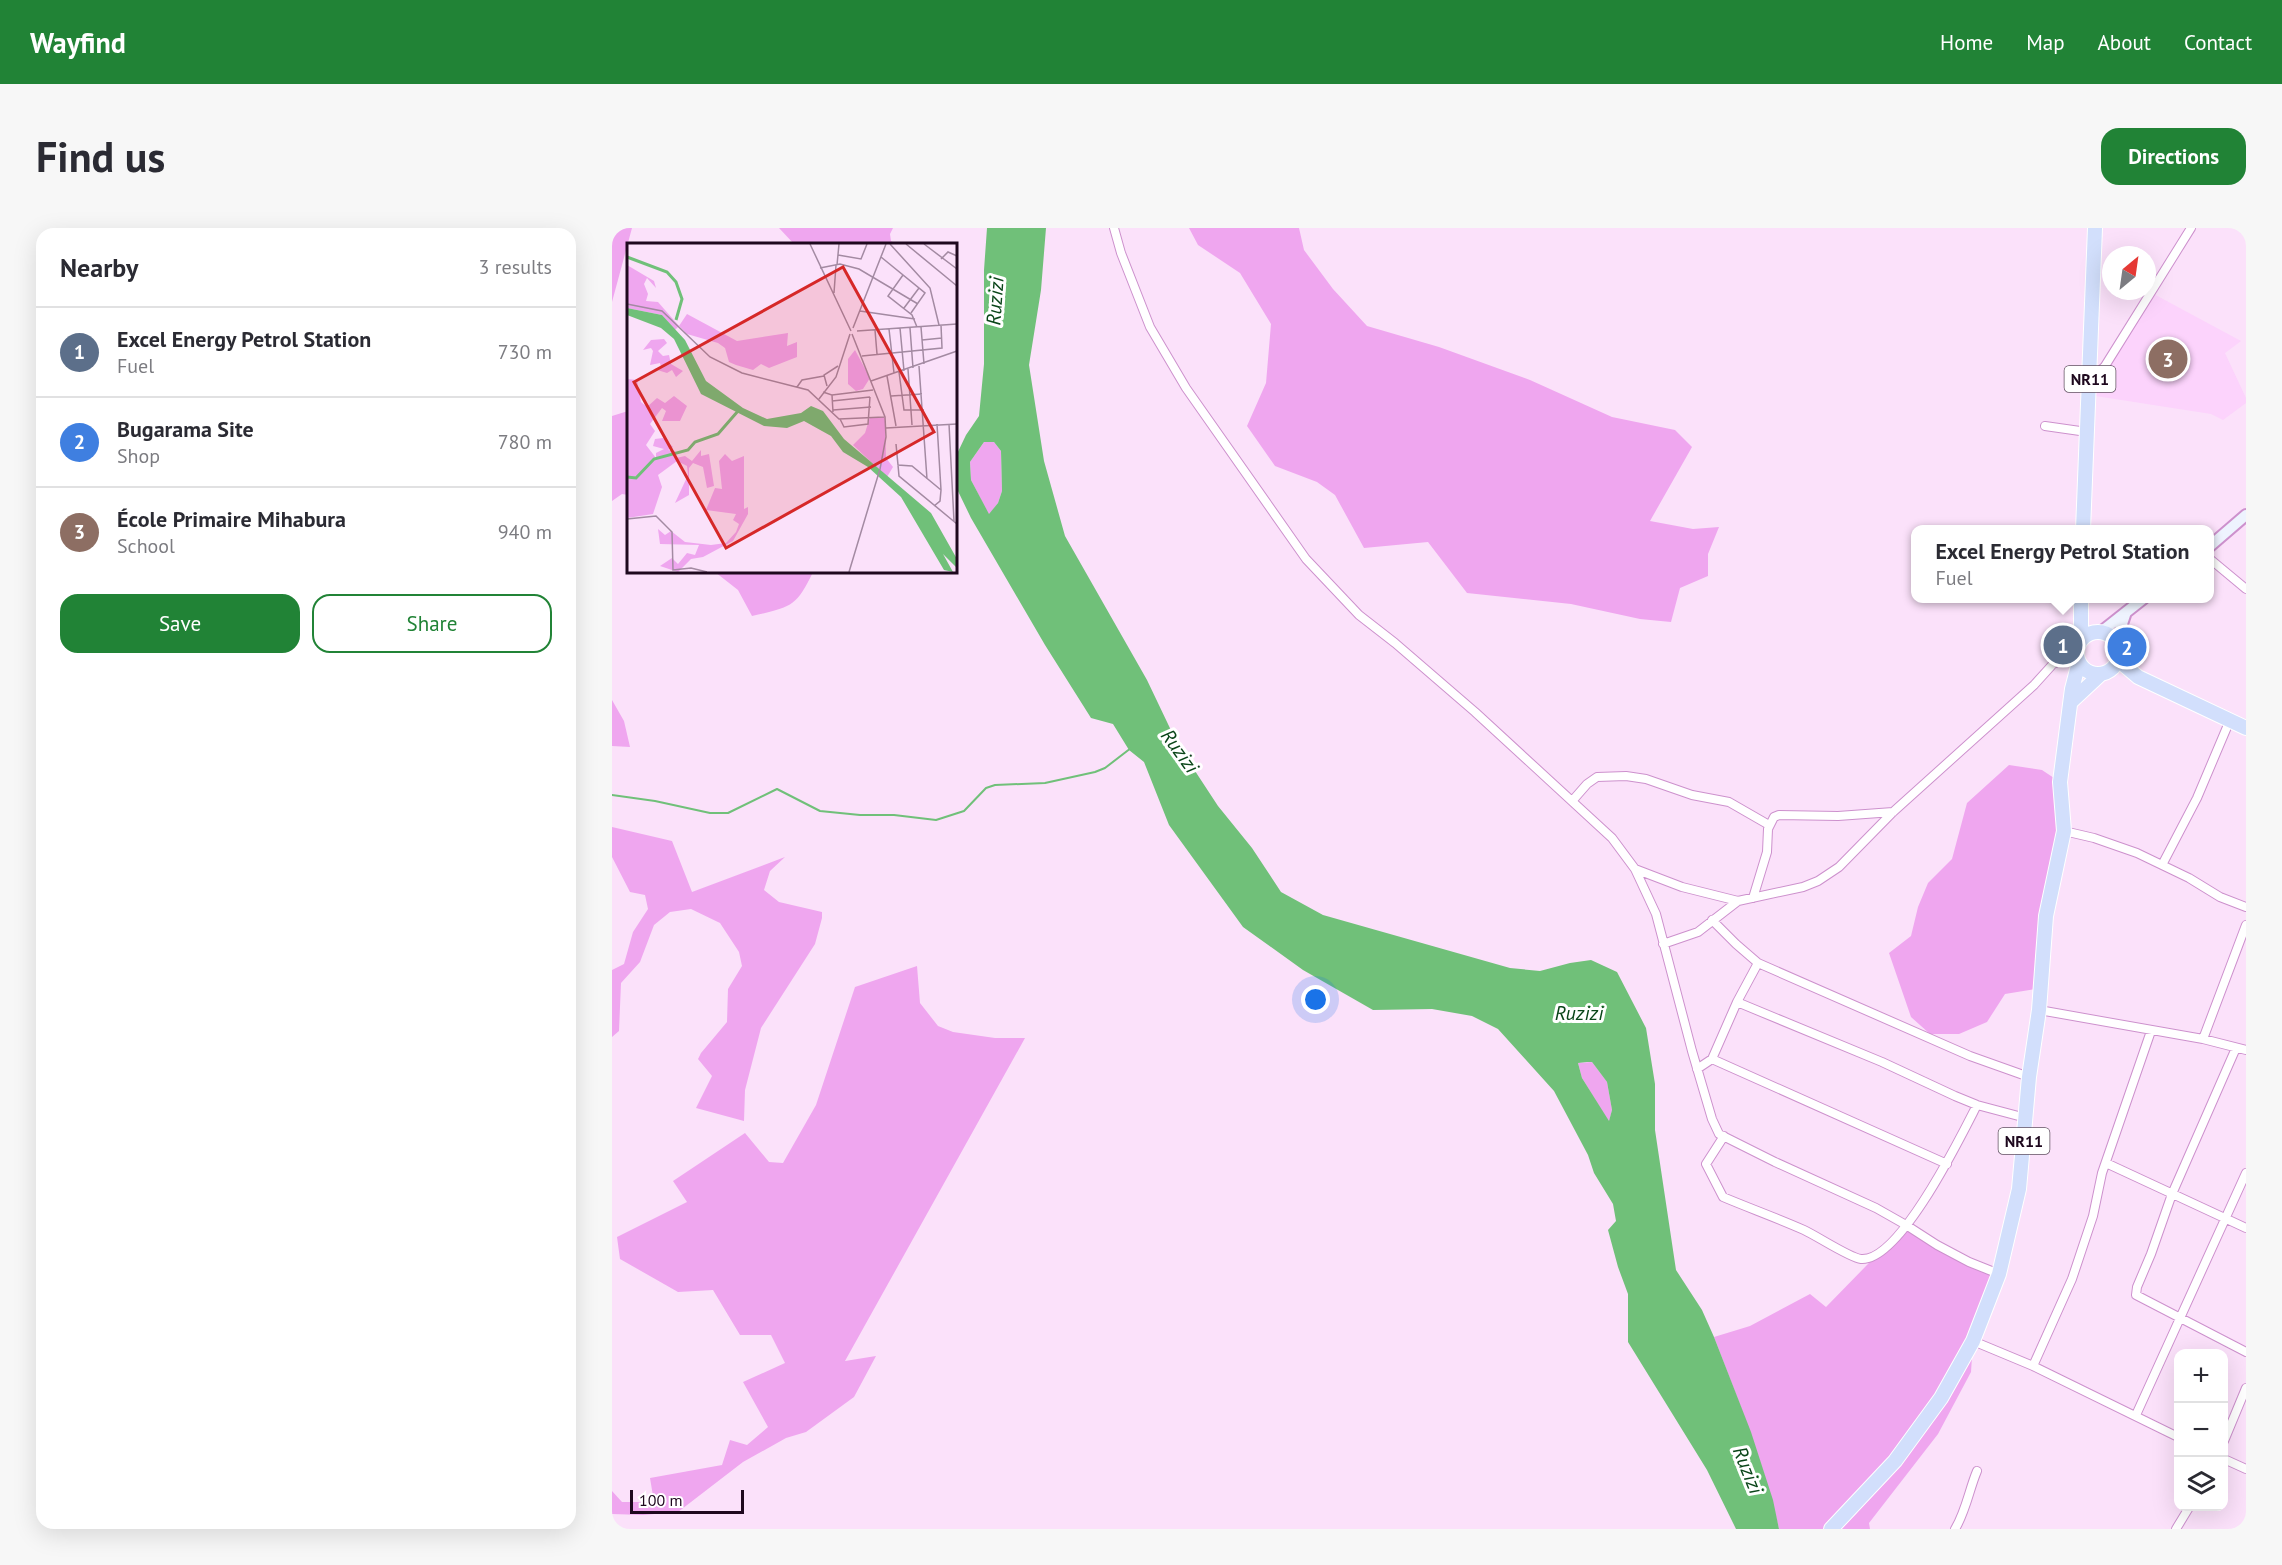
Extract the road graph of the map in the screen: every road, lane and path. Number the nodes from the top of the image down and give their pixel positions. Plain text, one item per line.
1 (1114, 228) edge
2 (2095, 228) edge
3 (2191, 228) edge
4 (2091, 375) junction
5 (2045, 426) dead end
6 (2087, 432) junction
7 (2246, 515) edge
8 (2083, 525) edge
9 (2214, 543) edge
10 (2214, 562) edge
11 (2246, 589) edge
12 (2081, 603) edge
13 (2138, 603) edge
14 (2127, 612) junction
15 (2101, 632) junction
16 (2116, 642) junction
17 (2079, 652) junction
18 (2118, 660) junction
19 (2104, 673) junction
20 (2138, 677) junction
21 (2072, 701) junction
22 (2230, 720) junction
23 (2246, 728) edge
24 (1573, 800) junction
25 (1893, 812) junction
26 (1769, 825) junction
27 (2064, 831) junction
28 (2162, 865) junction
29 (1635, 869) junction
30 (1753, 898) junction
31 (1738, 901) junction
32 (2246, 907) edge
33 (1712, 920) junction
34 (2246, 925) edge
35 (1663, 944) junction
36 (1758, 963) junction
37 (1737, 1002) junction
38 (2039, 1010) junction
39 (2151, 1031) junction
40 (2204, 1039) junction
41 (2236, 1047) junction
42 (2246, 1050) edge
43 (1712, 1059) junction
44 (1698, 1069) junction
45 (2029, 1077) junction
46 (1977, 1105) junction
47 (2026, 1118) junction
48 (1724, 1136) junction
49 (2106, 1163) junction
50 (1947, 1164) junction
51 (2246, 1173) edge
52 (2172, 1194) junction
53 (2225, 1219) junction
54 (1906, 1225) junction
55 (2246, 1228) edge
56 (1999, 1274) junction
57 (2180, 1317) junction
58 (1973, 1341) junction
59 (2246, 1352) edge
60 (2033, 1365) junction
61 (2246, 1388) edge
62 (2136, 1415) junction
63 (2228, 1429) edge
64 (2174, 1435) edge
65 (2228, 1461) edge
66 (2246, 1469) edge
67 (1977, 1471) dead end
68 (2187, 1511) edge
69 (1832, 1529) edge
70 (1955, 1529) edge
71 (2176, 1529) edge

1 - 24 street
2 - 4 highway, NR11
3 - 4 street
4 - 6 highway, NR11
5 - 6 street
6 - 8 highway, NR11
7 - 9 main road
10 - 11 street
12 - 17 highway, NR11
13 - 14 main road
14 - 15 main road
14 - 16 main road
15 - 16 highway
15 - 17 highway
16 - 18 highway
17 - 19 highway
17 - 21 highway, NR11
17 - 25 street
18 - 19 highway
18 - 20 highway
19 - 20 highway
19 - 21 highway
20 - 22 highway
21 - 27 highway, NR11
22 - 23 highway
22 - 28 street
24 - 26 street
24 - 29 street
25 - 26 street
25 - 30 street
26 - 30 street
27 - 28 street
27 - 38 highway, NR11
28 - 32 street
29 - 31 street
29 - 35 street
30 - 31 street
31 - 33 street
33 - 35 street
33 - 36 street
34 - 40 street
35 - 44 street
36 - 37 street
36 - 45 street
37 - 43 street
37 - 46 street
38 - 39 street
38 - 45 highway, NR11
39 - 40 street
39 - 49 street
40 - 41 street
41 - 42 street
41 - 52 street
43 - 44 street
43 - 50 street
44 - 48 street
45 - 47 highway, NR11
46 - 47 street
46 - 50 street
47 - 56 highway, NR11
48 - 54 street
48 - 54 street
49 - 52 street
49 - 60 street
50 - 54 street
51 - 53 street
52 - 53 street
52 - 57 street
53 - 55 street
53 - 57 street
54 - 56 street
56 - 58 highway, NR11
57 - 59 street
57 - 62 street
58 - 60 street
58 - 69 highway, NR11
60 - 62 street
61 - 63 street
62 - 64 street
65 - 66 street
67 - 70 street
68 - 71 street

